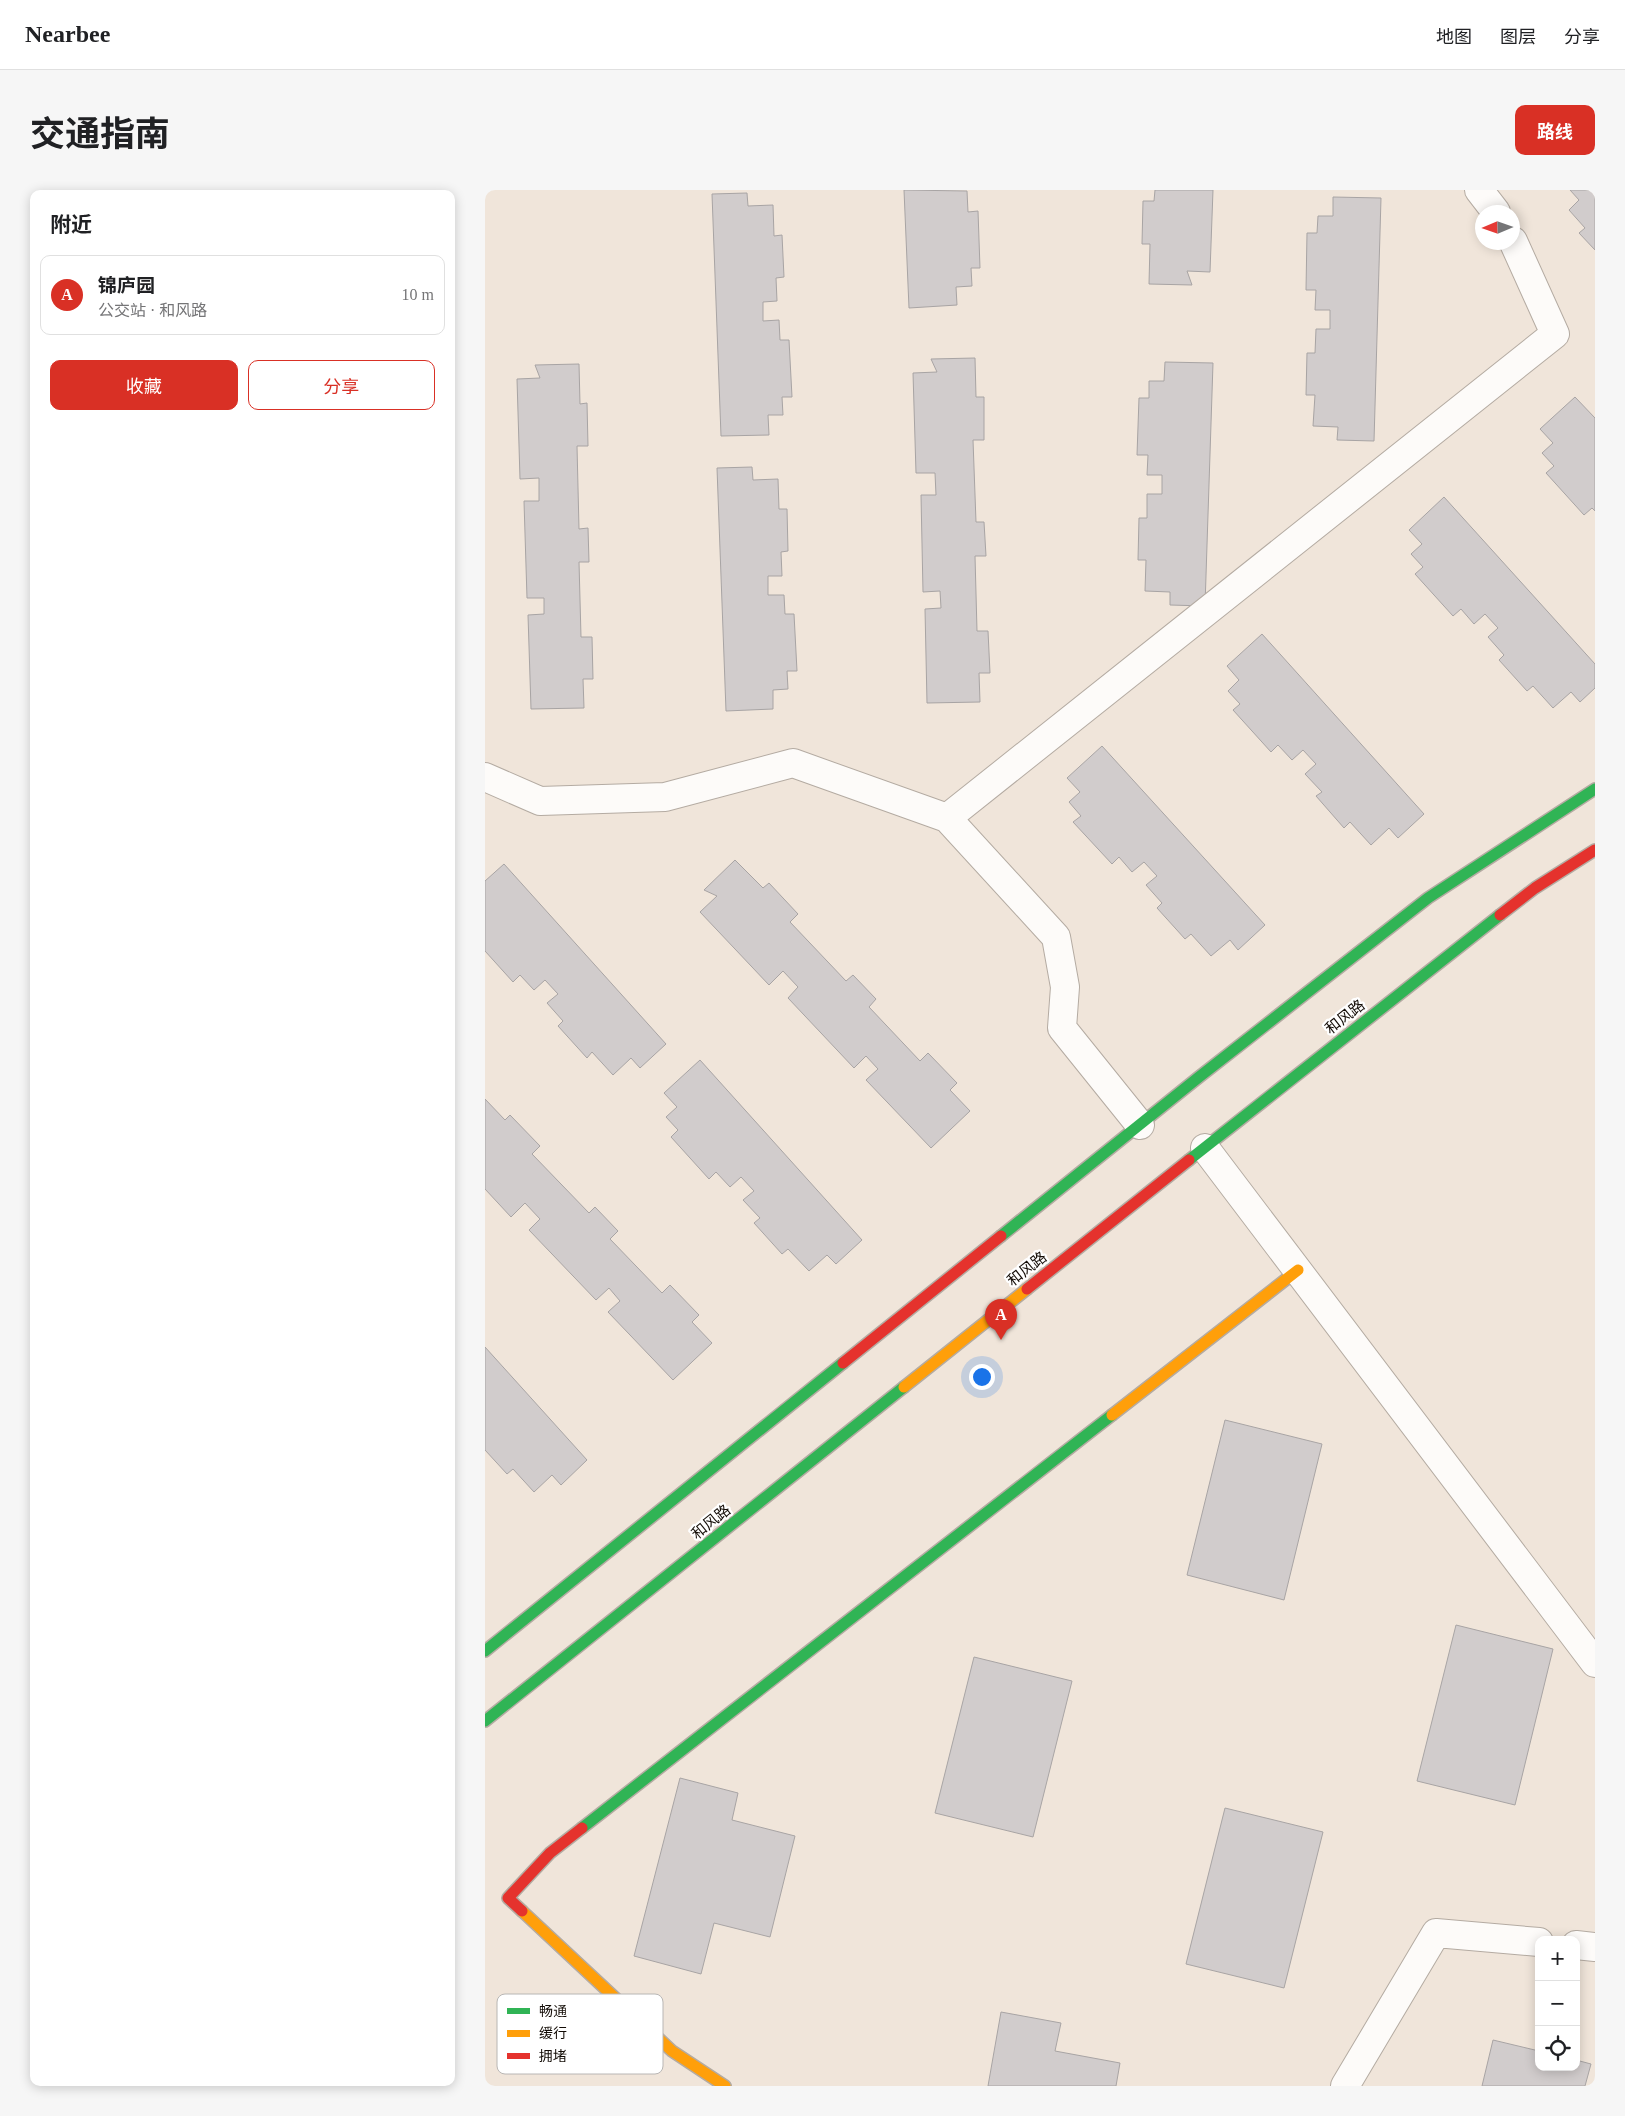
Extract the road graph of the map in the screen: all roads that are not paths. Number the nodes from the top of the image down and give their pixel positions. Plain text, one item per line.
1 (1479, 190) edge
2 (1491, 205) edge
3 (1517, 250) edge
4 (485, 777) edge
5 (1595, 789) edge
6 (947, 818) junction
7 (1595, 850) edge
8 (1140, 1125) junction
9 (1205, 1148) junction
10 (1298, 1270) junction
11 (485, 1651) edge
12 (1595, 1662) edge
13 (485, 1721) edge
14 (1535, 1942) edge
15 (1580, 1945) edge
16 (1595, 1947) edge
17 (611, 1994) edge
18 (663, 2043) edge
19 (725, 2086) edge
20 (1345, 2086) edge

1 - 2 street
3 - 6 street
4 - 6 street
5 - 8 street
6 - 8 street
7 - 9 street, 和风路
8 - 11 street
9 - 10 street
9 - 13 street, 和风路
10 - 12 street
10 - 17 street
14 - 20 street
15 - 16 street
18 - 19 street

